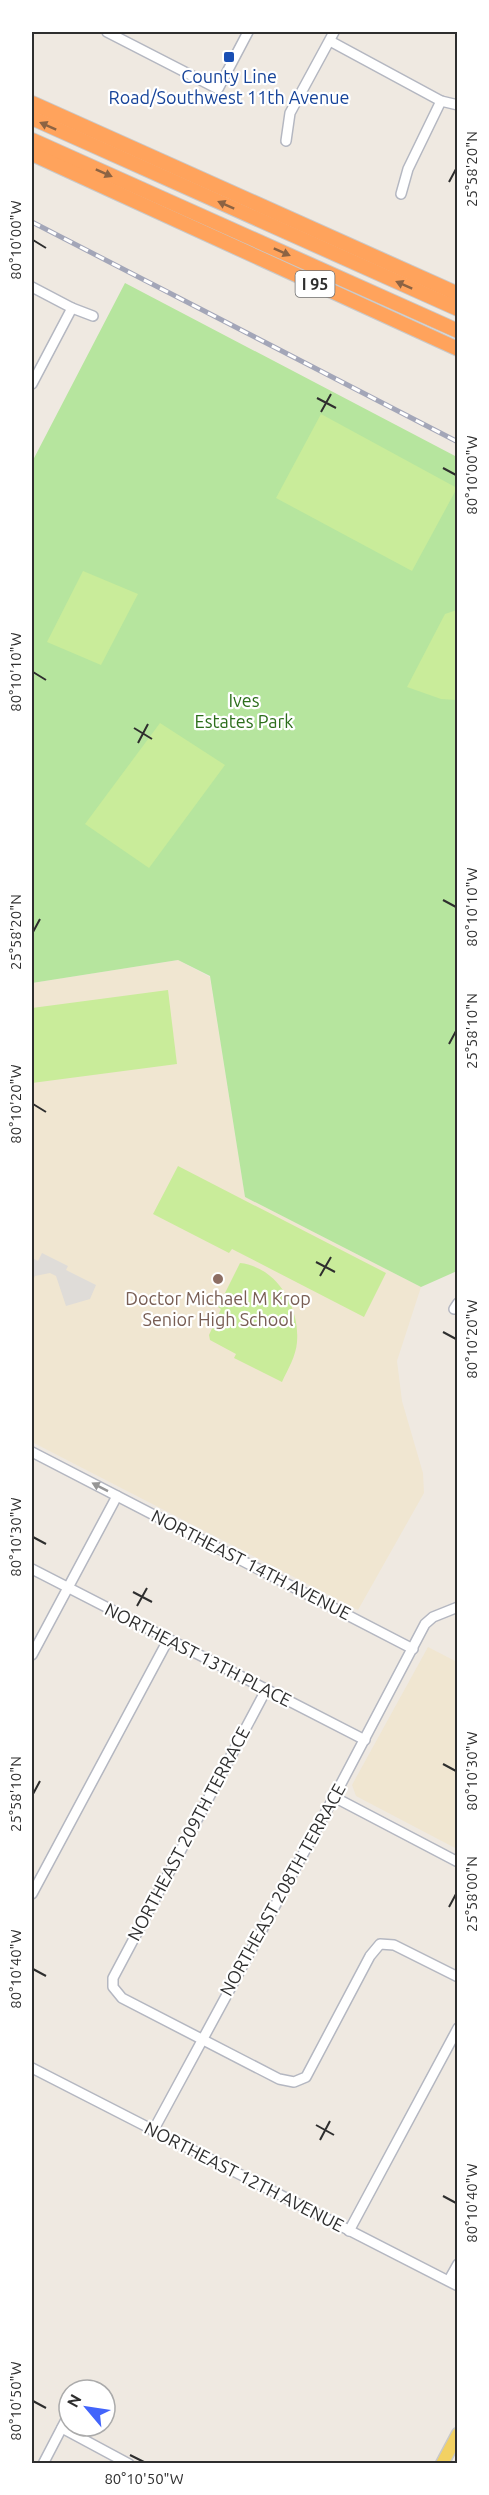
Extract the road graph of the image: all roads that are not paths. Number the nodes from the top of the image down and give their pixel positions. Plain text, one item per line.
1 (107, 32) edge
2 (248, 32) edge
3 (334, 32) edge
4 (330, 41) junction
5 (441, 101) junction
6 (32, 103) edge
7 (458, 105) edge
8 (32, 118) edge
9 (32, 140) edge
10 (286, 141) dead end
11 (32, 154) edge
12 (400, 194) dead end
13 (32, 287) edge
14 (458, 294) edge
15 (72, 308) junction
16 (458, 309) edge
17 (93, 316) dead end
18 (458, 331) edge
19 (458, 349) edge
20 (32, 384) edge
21 (32, 1452) edge
22 (117, 1496) junction
23 (32, 1569) edge
24 (68, 1587) junction
25 (458, 1607) edge
26 (168, 1640) junction
27 (413, 1649) junction
28 (32, 1655) edge
29 (266, 1690) junction
30 (364, 1740) junction
31 (334, 1797) junction
32 (458, 1862) edge
33 (32, 1894) edge
34 (458, 1977) edge
35 (458, 2028) edge
36 (202, 2038) junction
37 (32, 2068) edge
38 (153, 2131) junction
39 (349, 2230) junction
40 (458, 2264) edge
41 (448, 2280) junction
42 (458, 2286) edge
43 (458, 2434) edge
44 (57, 2437) edge
45 (81, 2438) edge
46 (43, 2463) edge
47 (129, 2463) edge
48 (442, 2463) edge

1 - 2 street
3 - 4 street
4 - 5 street
4 - 10 street
5 - 7 street
5 - 12 street
6 - 14 highway
16 -> 8 highway
9 -> 18 highway
11 - 19 highway, I 95
13 - 15 street
15 - 17 street
15 - 20 street
22 -> 21 street, NORTHEAST 14TH AVENUE
22 - 24 street
22 - 27 street, NORTHEAST 14TH AVENUE
23 - 24 street, NORTHEAST 13TH PLACE
24 - 26 street, NORTHEAST 13TH PLACE
24 - 28 street
25 - 27 street
26 - 29 street, NORTHEAST 13TH PLACE
26 - 33 street
27 - 30 street, NORTHEAST 208TH TERRACE
29 - 30 street, NORTHEAST 13TH PLACE
29 - 36 street, NORTHEAST 209TH TERRACE
30 - 31 street, NORTHEAST 208TH TERRACE
31 - 32 street
31 - 36 street, NORTHEAST 208TH TERRACE
34 - 36 street
35 - 39 street
36 - 38 street, NORTHEAST 208TH TERRACE
37 - 38 street, NORTHEAST 12TH AVENUE
38 - 39 street, NORTHEAST 12TH AVENUE
39 - 41 street, NORTHEAST 12TH AVENUE
40 - 41 street
41 - 42 street, NORTHEAST 12TH AVENUE
43 - 48 main road
44 - 46 street
45 - 47 street

